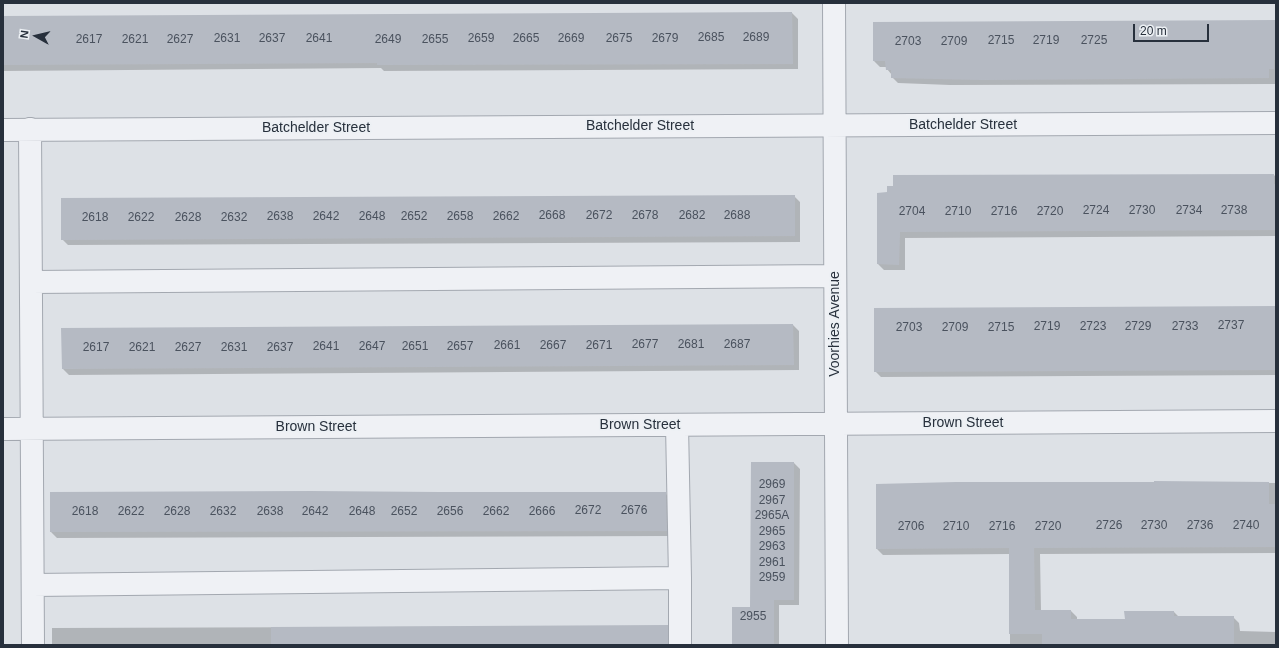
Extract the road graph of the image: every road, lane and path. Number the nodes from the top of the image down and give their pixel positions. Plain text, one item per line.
1 (834, 3) edge
2 (1276, 123) edge
3 (835, 126) junction
4 (30, 129) junction
5 (3, 130) edge
6 (835, 276) junction
7 (31, 282) junction
8 (1276, 422) edge
9 (836, 424) junction
10 (677, 425) junction
11 (32, 428) junction
12 (3, 429) edge
13 (680, 578) junction
14 (33, 585) junction
15 (33, 645) edge
16 (680, 645) edge
17 (837, 645) edge

1 - 3 street, Voorhies Avenue
2 - 3 street, Batchelder Street
3 - 4 street, Batchelder Street
3 - 6 street, Voorhies Avenue
4 - 5 street, Batchelder Street
4 - 7 street
6 - 7 street
6 - 9 street, Voorhies Avenue
7 - 11 street
8 - 9 street, Brown Street
9 - 10 street, Brown Street
9 - 17 street, Voorhies Avenue
10 - 11 street, Brown Street
10 - 13 street
11 - 12 street, Brown Street
11 - 14 street
13 - 14 street
13 - 16 street
14 - 15 street

